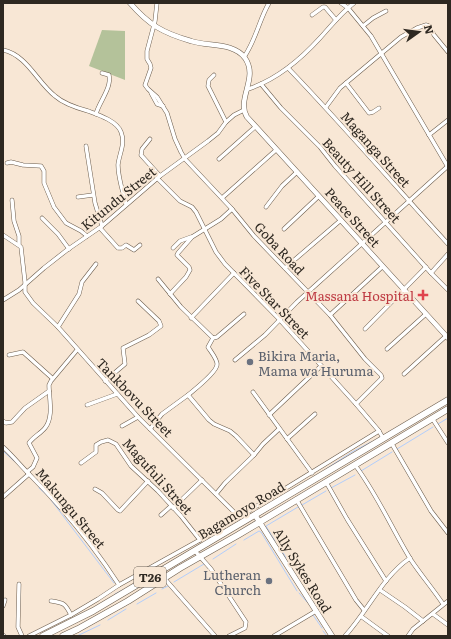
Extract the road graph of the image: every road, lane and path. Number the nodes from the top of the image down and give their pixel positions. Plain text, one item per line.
1 (130, 3) edge
2 (157, 3) edge
3 (269, 3) edge
4 (341, 3) edge
5 (354, 3) edge
6 (348, 8) junction
7 (386, 11) dead end
8 (312, 16) dead end
9 (336, 20) junction
10 (153, 26) junction
11 (363, 26) junction
12 (3, 50) edge
13 (448, 52) edge
14 (382, 55) junction
15 (244, 56) junction
16 (288, 68) junction
17 (102, 73) dead end
18 (214, 75) dead end
19 (346, 83) junction
20 (261, 84) junction
21 (248, 89) junction
22 (326, 107) junction
23 (379, 108) dead end
24 (244, 110) junction
25 (96, 114) junction
26 (448, 120) edge
27 (226, 122) junction
28 (255, 126) junction
29 (429, 135) junction
30 (150, 139) dead end
31 (86, 146) dead end
32 (276, 150) junction
33 (185, 158) junction
34 (219, 159) dead end
35 (7, 163) dead end
36 (447, 164) edge
37 (297, 172) junction
38 (158, 177) junction
39 (94, 194) junction
40 (319, 196) junction
41 (78, 197) dead end
42 (222, 198) junction
43 (12, 200) dead end
44 (410, 202) junction
45 (126, 204) junction
46 (266, 207) dead end
47 (232, 210) junction
48 (42, 218) dead end
49 (341, 220) junction
50 (386, 223) junction
51 (101, 227) junction
52 (205, 229) junction
53 (284, 229) dead end
54 (3, 235) edge
55 (87, 236) junction
56 (192, 237) junction
57 (362, 244) junction
58 (448, 244) edge
59 (18, 245) junction
60 (140, 245) dead end
61 (173, 248) dead end
62 (69, 249) junction
63 (448, 254) edge
64 (96, 264) dead end
65 (382, 267) junction
66 (426, 267) junction
67 (285, 268) junction
68 (234, 273) junction
69 (431, 273) junction
70 (158, 279) dead end
71 (25, 285) junction
72 (403, 288) junction
73 (448, 290) edge
74 (308, 293) junction
75 (170, 294) junction
76 (3, 300) edge
77 (138, 301) dead end
78 (244, 314) dead end
79 (426, 314) junction
80 (330, 315) junction
81 (191, 318) junction
82 (279, 319) junction
83 (58, 327) junction
84 (365, 328) dead end
85 (447, 337) edge
86 (212, 338) junction
87 (387, 349) dead end
88 (77, 350) junction
89 (9, 355) dead end
90 (236, 360) dead end
91 (321, 366) junction
92 (404, 374) dead end
93 (52, 378) junction
94 (105, 381) junction
95 (49, 392) junction
96 (253, 392) dead end
97 (117, 394) junction
98 (188, 395) junction
99 (448, 400) edge
100 (356, 404) junction
101 (87, 405) dead end
102 (448, 409) edge
103 (315, 414) dead end
104 (269, 415) junction
105 (138, 417) junction
106 (432, 418) junction
107 (3, 421) edge
108 (122, 426) dead end
109 (150, 429) junction
110 (279, 429) junction
111 (379, 431) junction
112 (383, 438) junction
113 (287, 439) junction
114 (448, 443) edge
115 (392, 444) junction
116 (3, 448) edge
117 (254, 455) junction
118 (81, 463) dead end
119 (355, 465) junction
120 (28, 473) junction
121 (312, 473) junction
122 (202, 480) junction
123 (148, 481) junction
124 (326, 482) junction
125 (95, 489) dead end
126 (216, 494) junction
127 (3, 498) edge
128 (296, 499) junction
129 (172, 507) junction
130 (160, 515) dead end
131 (255, 515) junction
132 (239, 517) junction
133 (259, 522) junction
134 (231, 526) junction
135 (448, 533) edge
136 (200, 540) junction
137 (195, 551) junction
138 (199, 557) junction
139 (410, 558) junction
140 (164, 578) junction
141 (386, 582) junction
142 (19, 584) dead end
143 (119, 585) junction
144 (380, 590) junction
145 (5, 600) dead end
146 (50, 601) dead end
147 (448, 601) edge
148 (443, 604) junction
149 (3, 606) edge
150 (364, 610) junction
151 (316, 611) junction
152 (433, 614) junction
153 (71, 615) junction
154 (362, 617) junction
155 (423, 621) junction
156 (448, 625) edge
157 (22, 636) edge
158 (29, 636) edge
159 (43, 636) edge
160 (64, 636) edge
161 (214, 636) edge
162 (229, 636) edge
163 (274, 636) edge
164 (332, 636) edge
165 (346, 636) edge
166 (388, 636) edge
167 (408, 636) edge

1 - 10 street
2 - 10 street
3 - 15 street
4 - 6 street
5 - 6 street
6 - 9 street
6 - 11 street
7 - 11 street
8 - 9 street
9 - 16 street
10 - 15 street
10 - 33 street, Goba Road
11 - 14 street
12 - 25 street
13 - 14 street
14 - 19 street
14 - 29 street
15 - 21 street
16 - 20 street
16 - 22 street, Maganga Street
17 - 25 street
18 - 27 street
19 - 22 street
19 - 23 street
20 - 21 street
20 - 50 street, Beauty Hill Street
21 - 24 street
22 - 44 street, Maganga Street
24 - 27 street, Kitundu Street
24 - 28 street, Peace Street
25 - 45 street
26 - 29 street
27 - 33 street, Kitundu Street
28 - 32 street, Peace Street
28 - 34 street
29 - 36 street
30 - 38 street, Five Star Street
31 - 39 street
32 - 37 street, Peace Street
32 - 42 street
33 - 38 street, Kitundu Street
33 - 42 street, Goba Road
35 - 55 street
36 - 44 street
37 - 40 street, Peace Street
37 - 46 street
38 - 45 street, Kitundu Street
38 - 52 street, Five Star Street
39 - 41 street
39 - 51 street
40 - 49 street, Peace Street
40 - 53 street
42 - 47 street, Goba Road
43 - 59 street, Tankbovu Street
44 - 50 street
44 - 58 street, Maganga Street
45 - 51 street, Kitundu Street
47 - 52 street
47 - 67 street, Goba Road
48 - 62 street
49 - 57 street, Peace Street
49 - 67 street
50 - 57 street
50 - 66 street, Beauty Hill Street
51 - 55 street, Kitundu Street
51 - 60 street
52 - 56 street
52 - 68 street, Five Star Street
54 - 59 street
55 - 62 street, Kitundu Street
56 - 61 street
56 - 75 street
57 - 65 street, Peace Street
57 - 74 street
59 - 71 street, Tankbovu Street
62 - 71 street, Kitundu Street
63 - 69 street
64 - 83 street
65 - 72 street, Peace Street
65 - 80 street
66 - 69 street, Beauty Hill Street
66 - 72 street
67 - 74 street, Goba Road
68 - 81 street
68 - 82 street, Five Star Street
69 - 73 street, Beauty Hill Street
70 - 75 street
71 - 76 street, Kitundu Street
71 - 83 street, Tankbovu Street
72 - 79 street, Peace Street
72 - 84 street
74 - 80 street, Goba Road
74 - 82 street
75 - 81 street
77 - 94 street
78 - 86 street
79 - 85 street, Peace Street
79 - 87 street
80 - 100 street, Goba Road
81 - 86 street
82 - 90 street
82 - 91 street, Five Star Street
83 - 88 street, Tankbovu Street
85 - 92 street
86 - 98 street
88 - 93 street
88 - 94 street, Tankbovu Street
89 - 93 street
91 - 100 street, Five Star Street
91 - 104 street
93 - 95 street
94 - 97 street, Tankbovu Street
95 - 107 street
95 - 120 street
96 - 104 street
97 - 101 street
97 - 105 street, Tankbovu Street
98 - 109 street
98 - 117 street
99 - 112 highway, Bagamoyo Road / T26
100 - 111 street, Five Star Street
102 - 106 highway, Bagamoyo Road / T26
103 - 113 street
104 - 110 street
105 - 108 street
105 - 109 street, Tankbovu Street
106 - 114 street
106 - 115 highway, Bagamoyo Road / T26
109 - 122 street, Tankbovu Street
110 - 113 street
110 - 117 street
111 - 112 street, Five Star Street
111 - 121 street
112 - 131 highway, Bagamoyo Road / T26
113 - 121 street
115 - 119 highway, Bagamoyo Road / T26
115 - 135 street
116 - 120 street, Makungu Street
117 - 126 street
118 - 123 street, Magufuli Street
119 - 124 highway, Bagamoyo Road / T26
119 - 139 street
120 - 127 street
120 - 143 street, Makungu Street
121 - 132 street
122 - 126 street, Tankbovu Street
122 - 129 street
123 - 125 street
123 - 129 street, Magufuli Street
124 - 128 highway, Bagamoyo Road / T26
124 - 141 street
126 - 132 street, Tankbovu Street
128 - 133 highway, Bagamoyo Road / T26
128 - 150 street
129 - 130 street
129 - 136 street, Magufuli Street
131 - 133 main road, Ally Sykes Road
131 - 134 highway, Bagamoyo Road / T26
132 - 134 street
133 - 138 highway, Bagamoyo Road / T26
133 - 151 main road, Ally Sykes Road
134 - 136 street
134 - 137 highway, Bagamoyo Road / T26
136 - 143 street
137 - 138 street
137 - 159 highway, Bagamoyo Road / T26
138 - 140 highway, Bagamoyo Road / T26
138 - 162 street
139 - 141 street
139 - 148 street
140 - 160 highway, Bagamoyo Road / T26
140 - 161 street
141 - 144 street
142 - 157 street
143 - 153 street
144 - 150 street
144 - 155 street
145 - 149 street
146 - 153 street
147 - 148 street
148 - 152 street
150 - 154 street
151 - 163 street
151 - 164 main road, Ally Sykes Road
152 - 155 street
152 - 156 street
153 - 158 street
154 - 165 street
154 - 166 street
155 - 167 street

